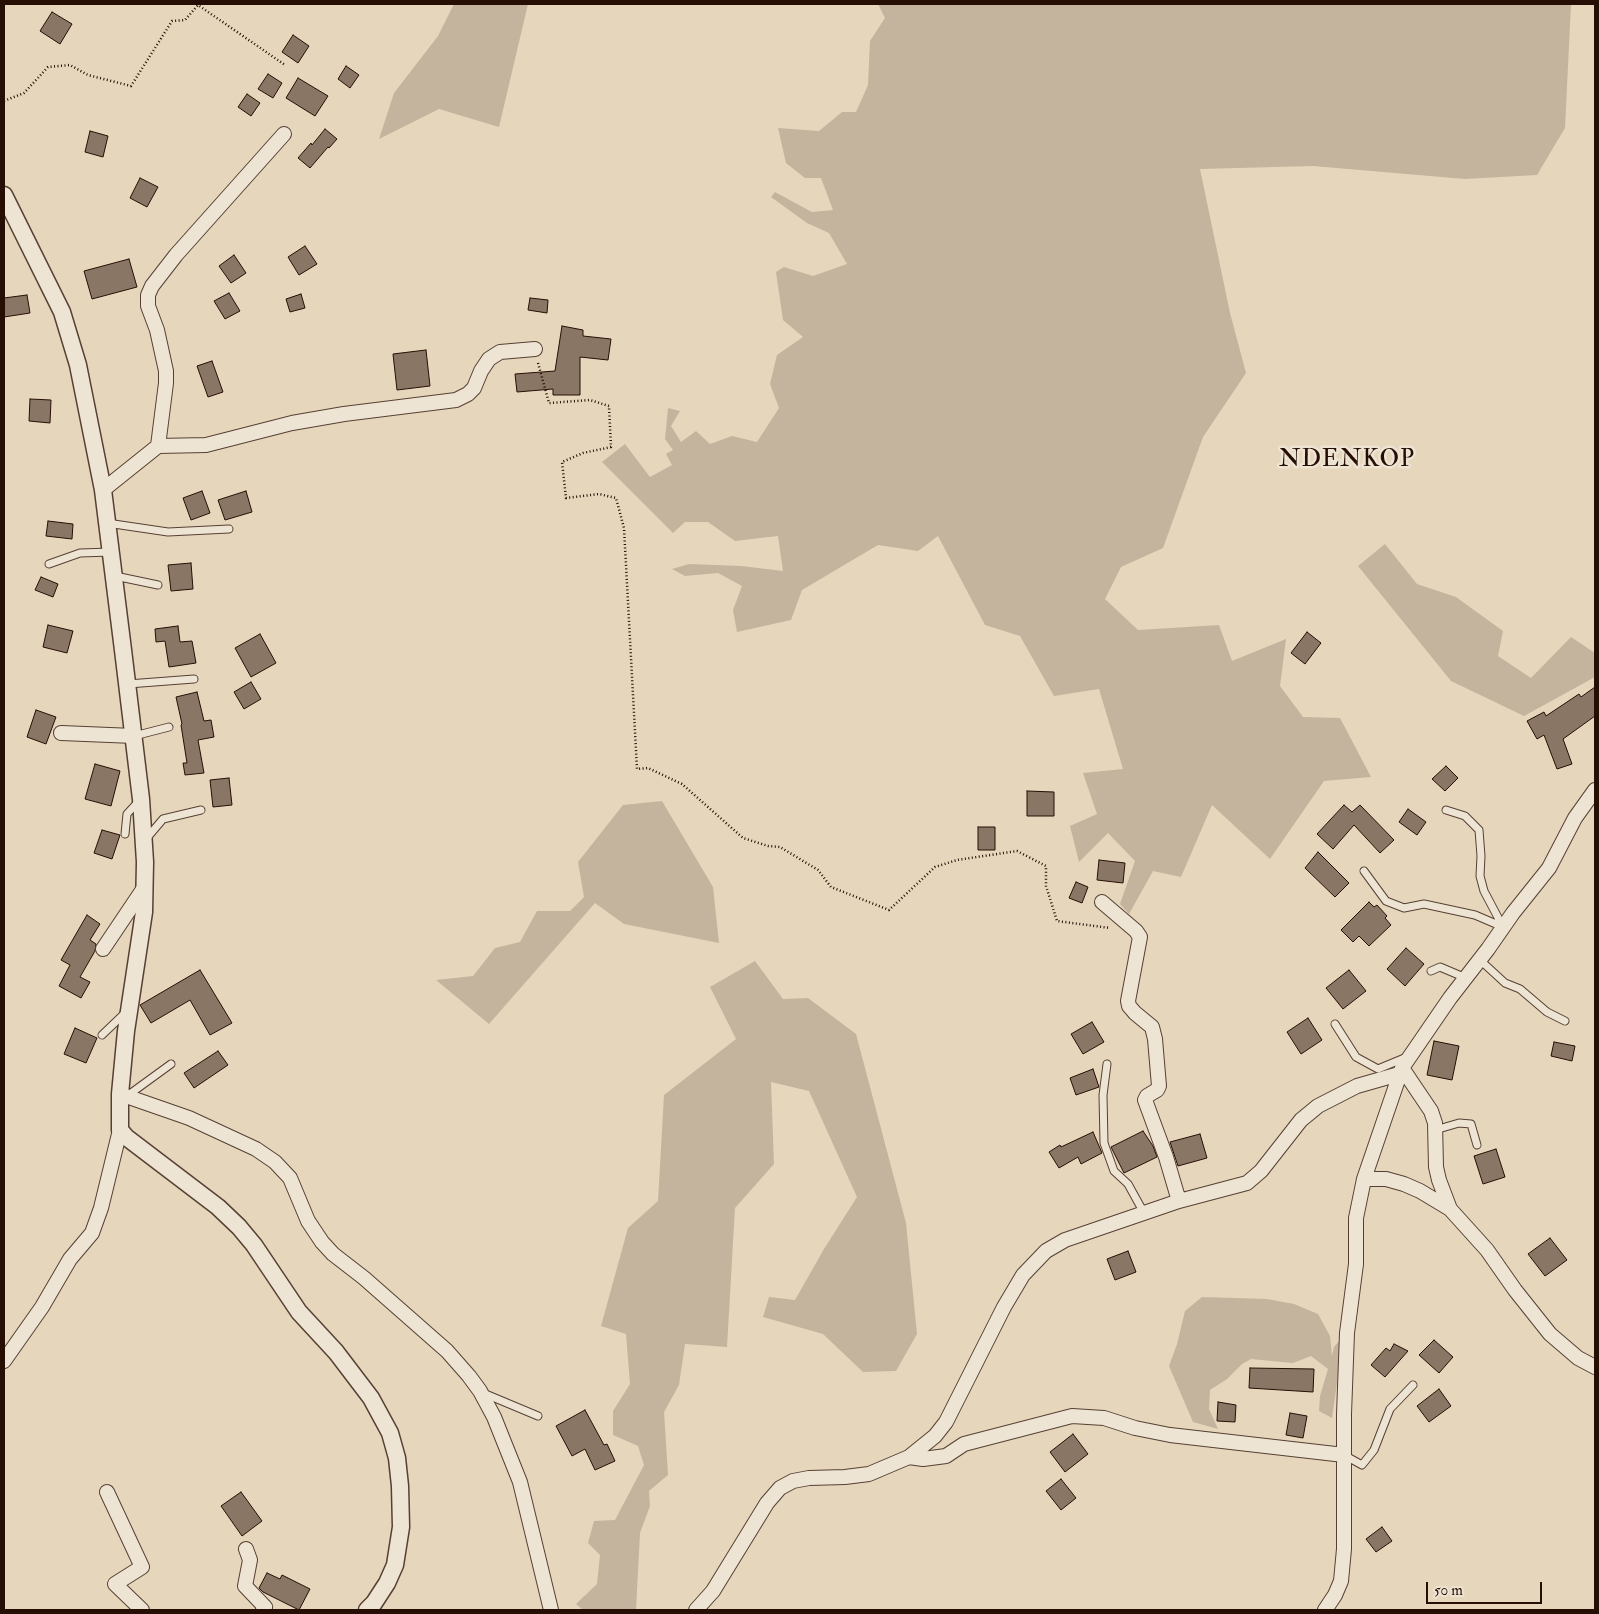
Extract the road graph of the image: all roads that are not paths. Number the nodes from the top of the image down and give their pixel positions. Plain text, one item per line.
1 (284, 134) dead end
2 (4, 195) edge
3 (535, 349) road end
4 (158, 446) junction
5 (103, 490) junction
6 (108, 523) junction
7 (229, 529) dead end
8 (111, 552) junction
9 (49, 564) dead end
10 (114, 576) junction
11 (158, 585) dead end
12 (194, 679) dead end
13 (128, 684) junction
14 (168, 727) dead end
15 (61, 733) dead end
16 (134, 736) junction
17 (1595, 790) edge
18 (141, 799) junction
19 (201, 810) dead end
20 (1446, 810) dead end
21 (125, 834) dead end
22 (144, 841) junction
23 (1364, 871) dead end
24 (144, 888) junction
25 (1102, 902) dead end
26 (1503, 927) junction
27 (103, 949) dead end
28 (1480, 960) junction
29 (1431, 971) dead end
30 (1466, 978) junction
31 (129, 1010) junction
32 (1565, 1021) dead end
33 (1335, 1024) dead end
34 (102, 1035) dead end
35 (1409, 1056) junction
36 (171, 1064) dead end
37 (1107, 1064) dead end
38 (1400, 1071) junction
39 (123, 1095) junction
40 (120, 1130) junction
41 (1435, 1130) junction
42 (1476, 1145) dead end
43 (1364, 1179) junction
44 (1179, 1201) junction
45 (1450, 1208) junction
46 (1144, 1213) junction
47 (4, 1361) edge
48 (1595, 1367) edge
49 (1413, 1385) dead end
50 (480, 1391) junction
51 (538, 1416) dead end
52 (1344, 1455) junction
53 (909, 1457) junction
54 (107, 1492) dead end
55 (246, 1549) dead end
56 (142, 1610) edge
57 (264, 1610) edge
58 (367, 1610) edge
59 (551, 1610) edge
60 (696, 1610) edge
61 (1326, 1610) edge

1 - 4 street
2 - 5 street
3 - 4 street
4 - 5 street
5 - 6 street
6 - 7 lane
6 - 8 street
8 - 9 lane
8 - 10 street
10 - 11 lane
10 - 13 street
12 - 13 lane
13 - 16 street
14 - 16 lane
15 - 16 street
16 - 18 street
17 - 26 street
18 - 21 lane
18 - 22 street
19 - 22 lane
20 - 26 lane
22 - 24 street
23 - 26 lane
24 - 27 street
24 - 31 street
25 - 44 street
26 - 28 street
28 - 30 street
28 - 32 lane
29 - 30 lane
30 - 35 street
31 - 34 lane
31 - 39 street
33 - 35 lane
35 - 38 street
36 - 39 lane
37 - 46 lane
38 - 41 street
38 - 43 street
38 - 44 street
39 - 40 street
39 - 50 street
40 - 47 street
40 - 58 street
41 - 42 lane
41 - 45 street
43 - 45 street
43 - 52 street
44 - 46 street
45 - 48 street
46 - 53 street
49 - 52 lane
50 - 51 lane
50 - 59 street
52 - 53 street
52 - 61 street
53 - 60 street
54 - 56 street
55 - 57 street

